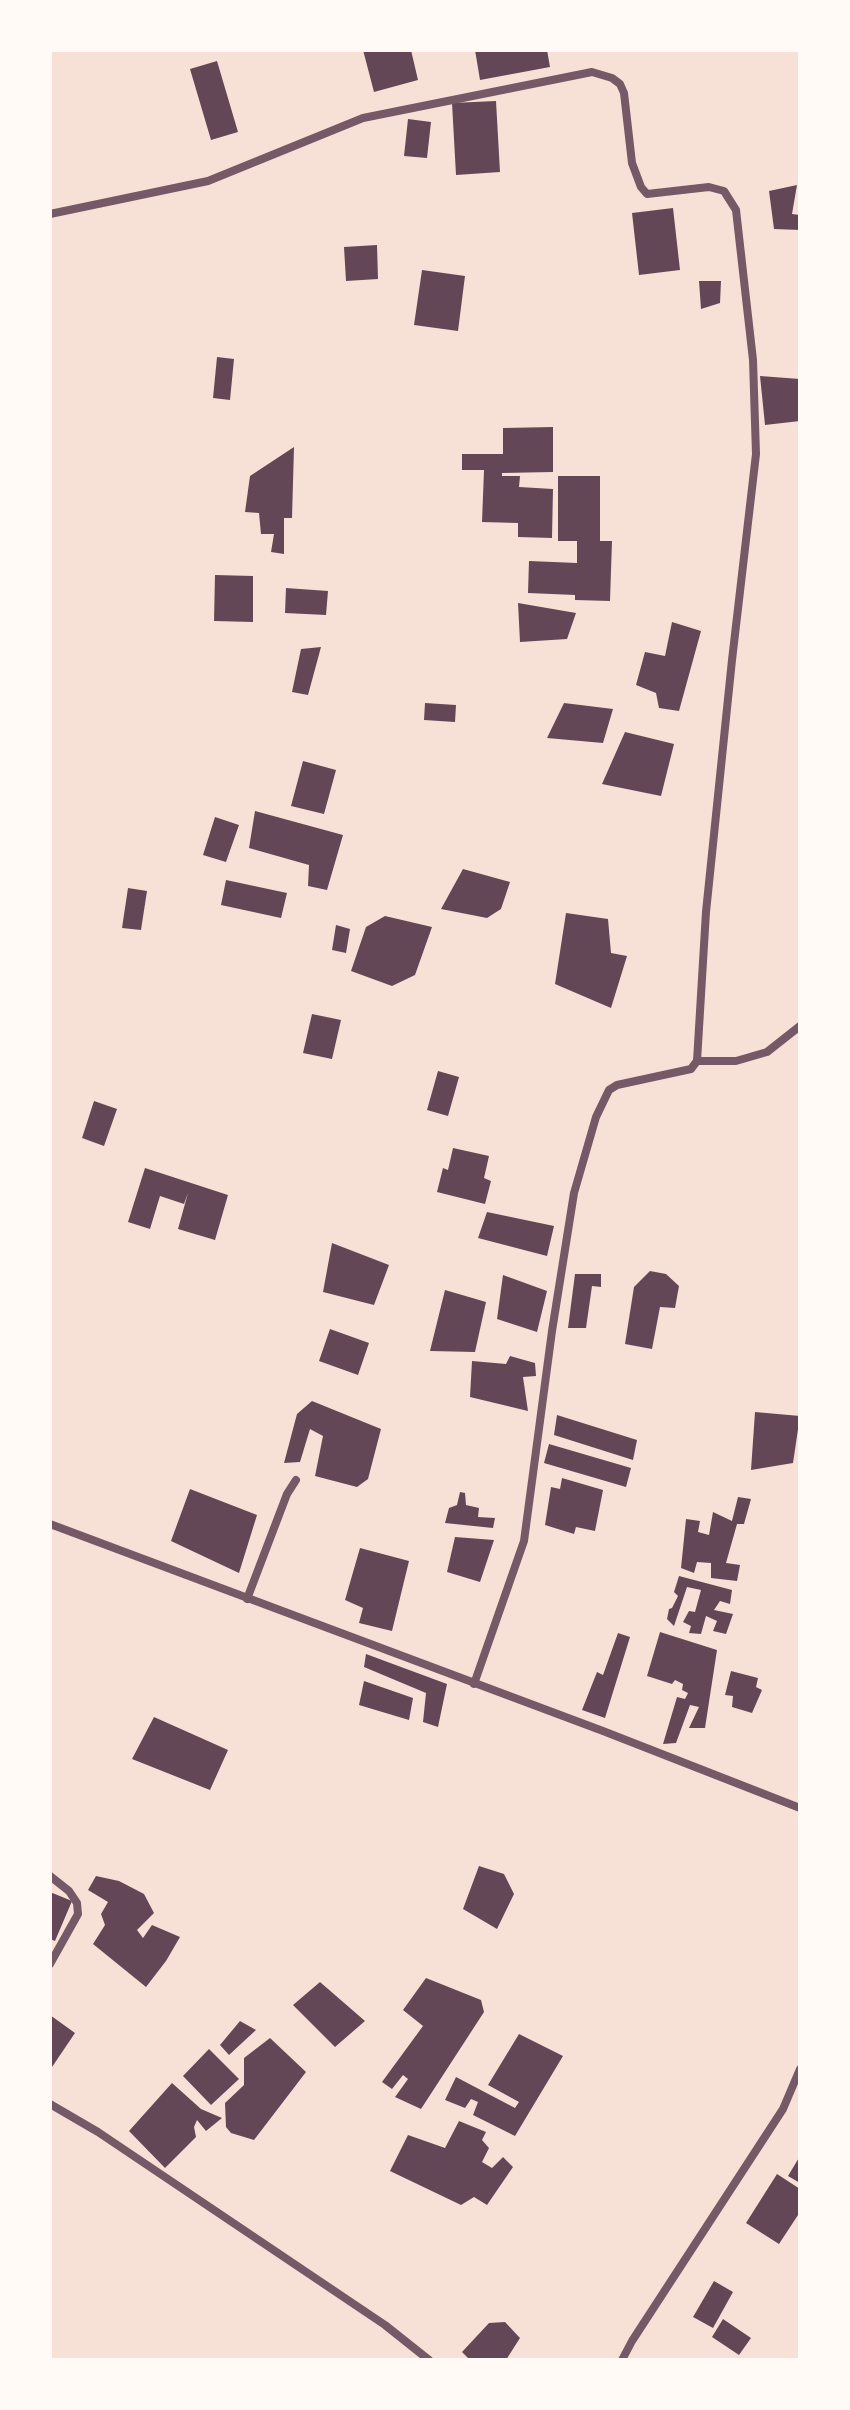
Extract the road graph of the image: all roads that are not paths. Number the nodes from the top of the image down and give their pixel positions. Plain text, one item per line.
1 (50, 214) edge
2 (800, 1026) edge
3 (697, 1061) junction
4 (296, 1480) dead end
5 (50, 1524) edge
6 (247, 1599) junction
7 (474, 1684) junction
8 (800, 1808) edge
9 (50, 1876) edge
10 (50, 1964) edge
11 (800, 2069) edge
12 (50, 2104) edge
13 (429, 2360) edge
14 (622, 2360) edge

1 - 3 street
2 - 3 street
3 - 7 street
4 - 6 street
5 - 6 street
6 - 7 street
7 - 8 street
9 - 10 street
11 - 14 street
12 - 13 street

